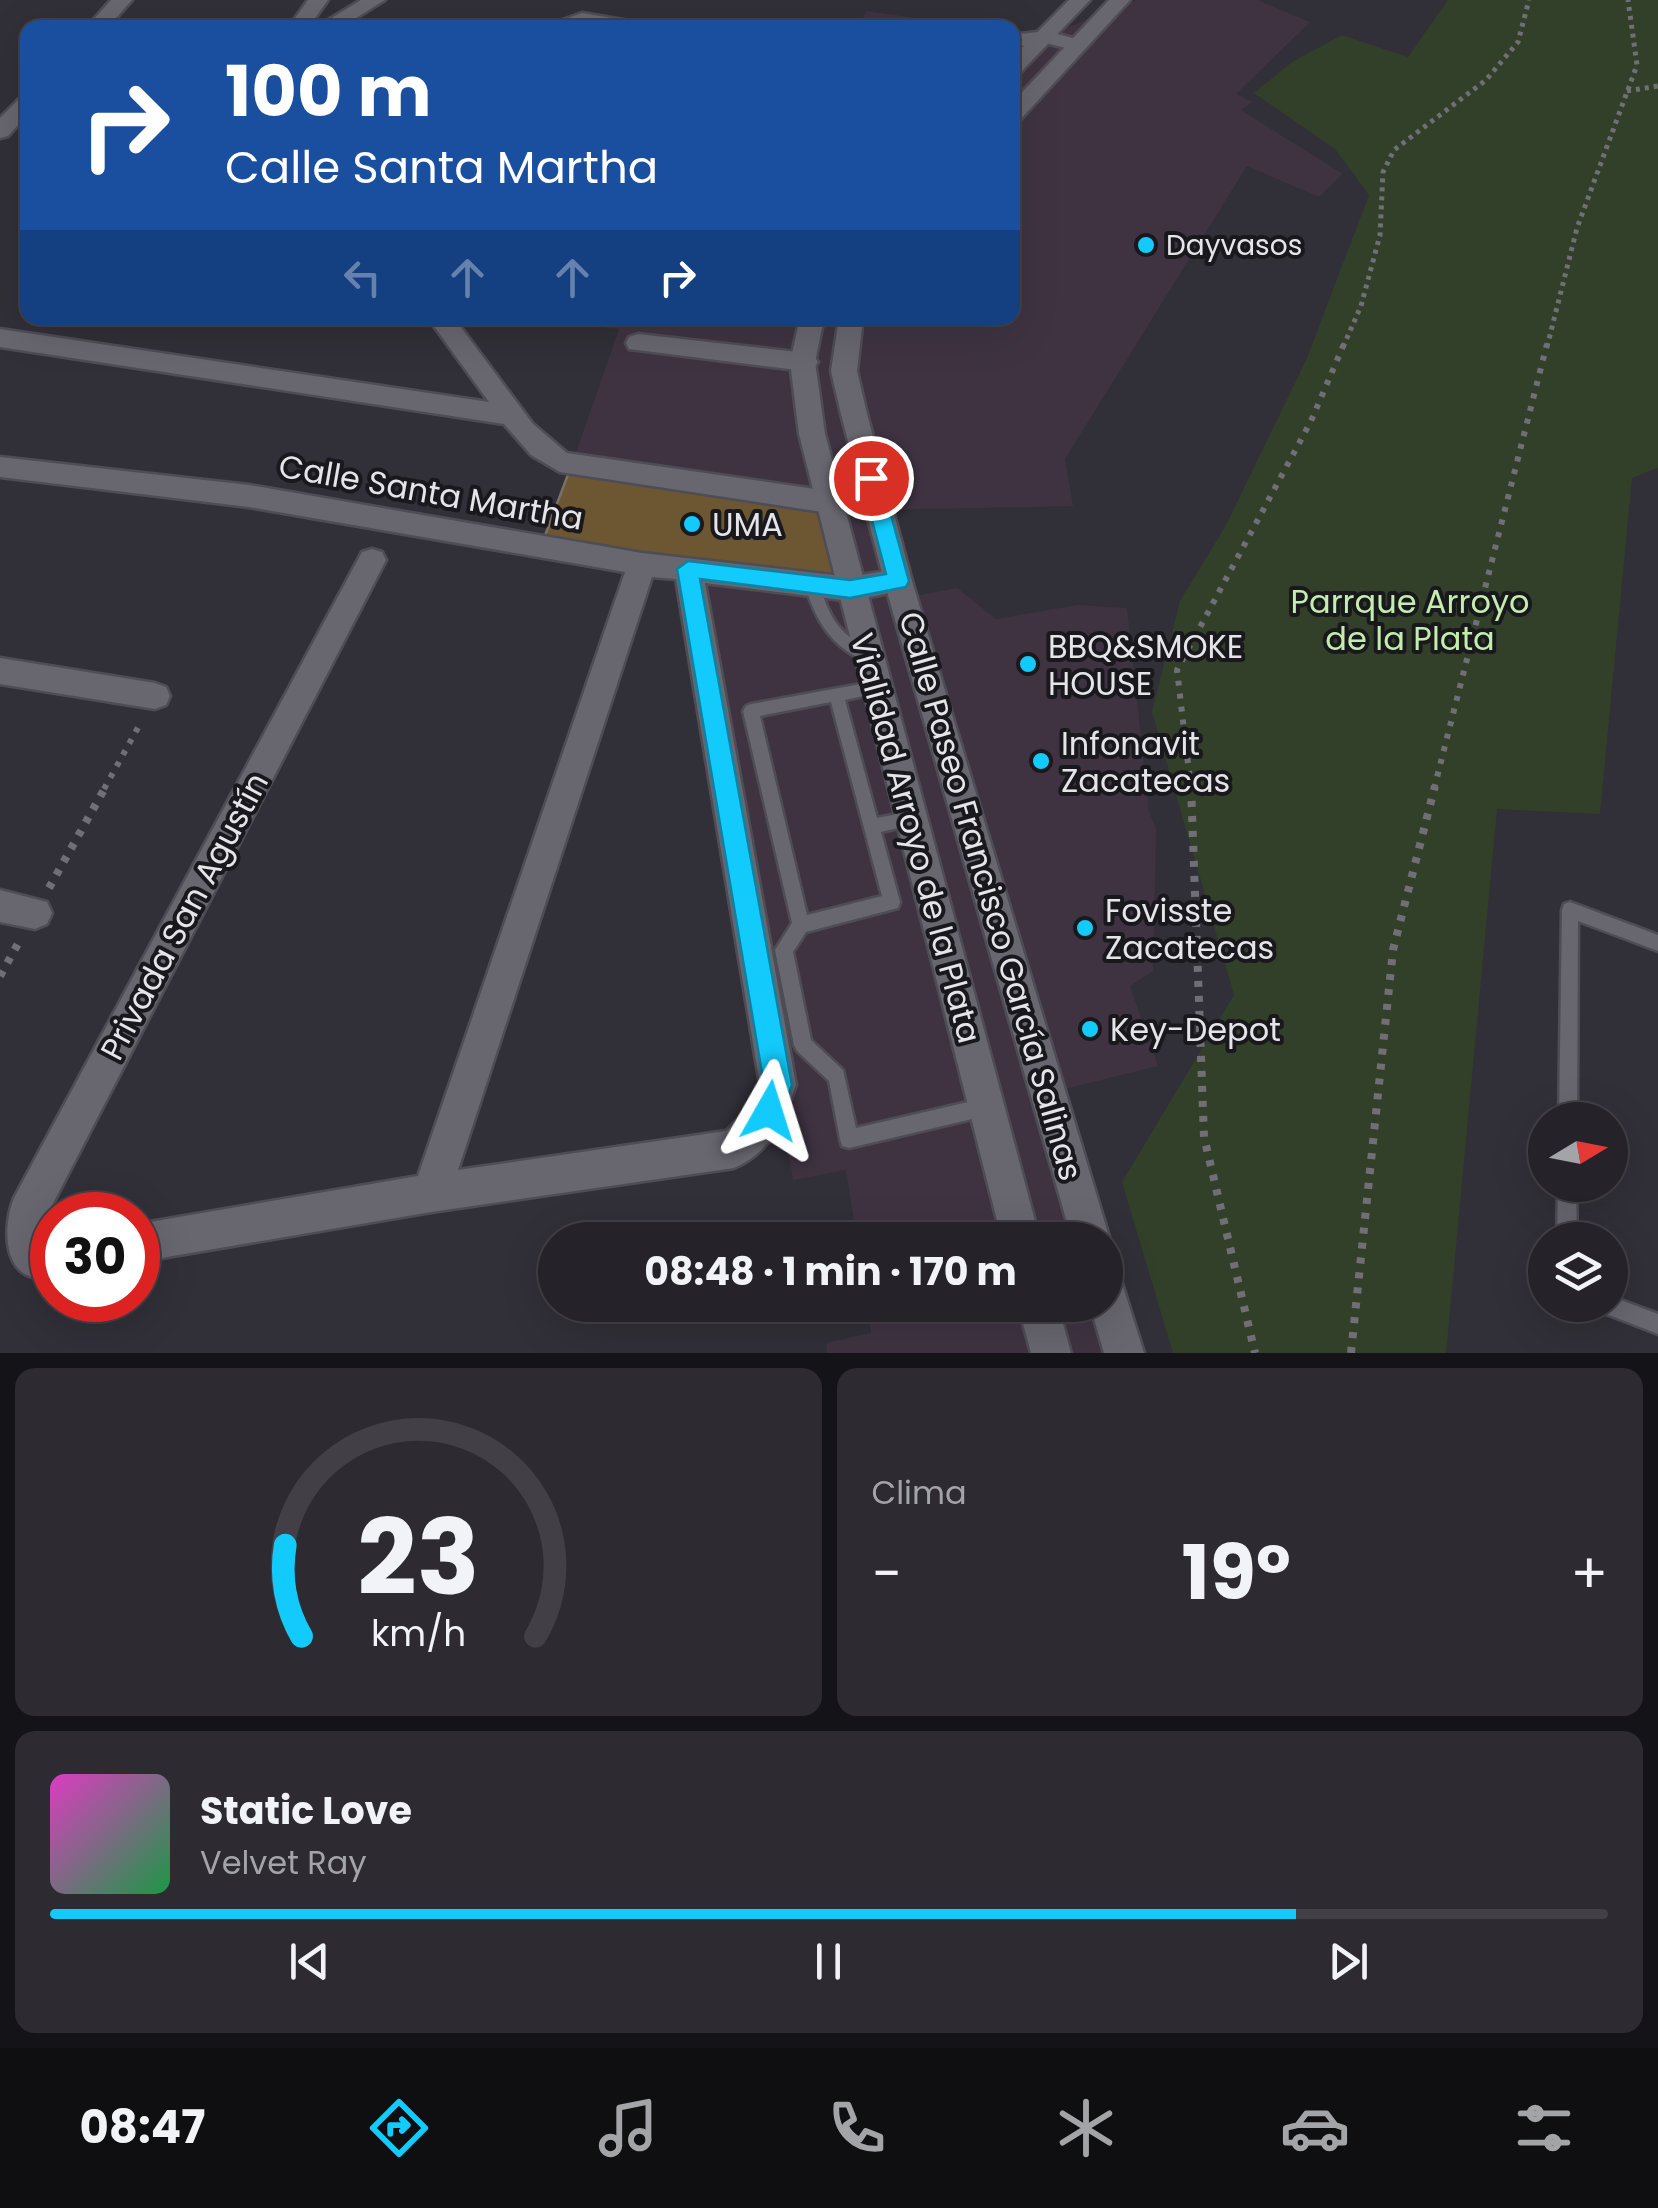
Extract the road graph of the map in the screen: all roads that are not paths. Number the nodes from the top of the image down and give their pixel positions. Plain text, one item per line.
1 (122, 0) edge
2 (375, 0) edge
3 (1080, 0) edge
4 (1120, 0) edge
5 (103, 20) edge
6 (339, 20) edge
7 (1046, 36) junction
8 (1020, 40) edge
9 (1077, 45) junction
10 (1020, 62) edge
11 (1020, 107) edge
12 (448, 325) edge
13 (809, 325) edge
14 (851, 325) edge
15 (0, 338) edge
16 (638, 343) dead end
17 (805, 362) junction
18 (510, 415) junction
19 (0, 466) edge
20 (828, 502) junction
21 (372, 560) dead end
22 (642, 564) junction
23 (688, 569) junction
24 (898, 581) junction
25 (812, 584) junction
26 (850, 589) junction
27 (0, 671) edge
28 (873, 672) junction
29 (836, 694) junction
30 (155, 696) road end
31 (965, 806) junction
32 (912, 818) junction
33 (871, 827) junction
34 (0, 906) edge
35 (35, 912) road end
36 (800, 926) junction
37 (1658, 942) edge
38 (1568, 1102) edge
39 (988, 1107) junction
40 (39, 1192) edge
41 (431, 1194) junction
42 (30, 1208) edge
43 (1017, 1222) edge
44 (1086, 1222) edge
45 (160, 1239) edge
46 (30, 1254) edge
47 (1628, 1313) edge
48 (1043, 1322) edge
49 (1115, 1322) edge
50 (1658, 1324) edge
51 (1051, 1353) edge
52 (1124, 1353) edge

1 - 5 street
2 - 6 street
3 - 7 street
4 - 9 street
7 - 8 street
7 - 9 street
7 - 10 street
9 - 11 street
12 - 18 street
13 - 17 street, Vialidad Arroyo de la Plata
14 - 24 street, Calle Paseo Francisco García Salinas
15 - 18 street
16 - 17 street
17 - 20 street, Vialidad Arroyo de la Plata
18 - 20 street
19 - 22 street, Calle Santa Martha
20 - 26 street, Vialidad Arroyo de la Plata
21 - 40 street, Privada San Agustín
22 - 23 street, Calle Santa Martha
22 - 41 street
23 - 25 street, Calle Santa Martha
23 - 41 street
24 - 26 street, Calle Santa Martha
24 - 31 street, Calle Paseo Francisco García Salinas
25 - 26 street, Calle Santa Martha
25 - 28 lane
26 - 28 street, Vialidad Arroyo de la Plata
27 - 30 street
28 - 29 lane
28 - 32 street, Vialidad Arroyo de la Plata
29 - 33 lane
29 - 36 lane
31 - 32 street
31 - 44 street, Calle Paseo Francisco García Salinas
32 - 33 lane
32 - 39 street, Vialidad Arroyo de la Plata
33 - 36 lane
34 - 35 street
36 - 39 lane
37 - 38 lane
39 - 43 street, Vialidad Arroyo de la Plata
41 - 45 street
42 - 46 street, Privada San Agustín
47 - 50 lane
48 - 51 street
49 - 52 street

